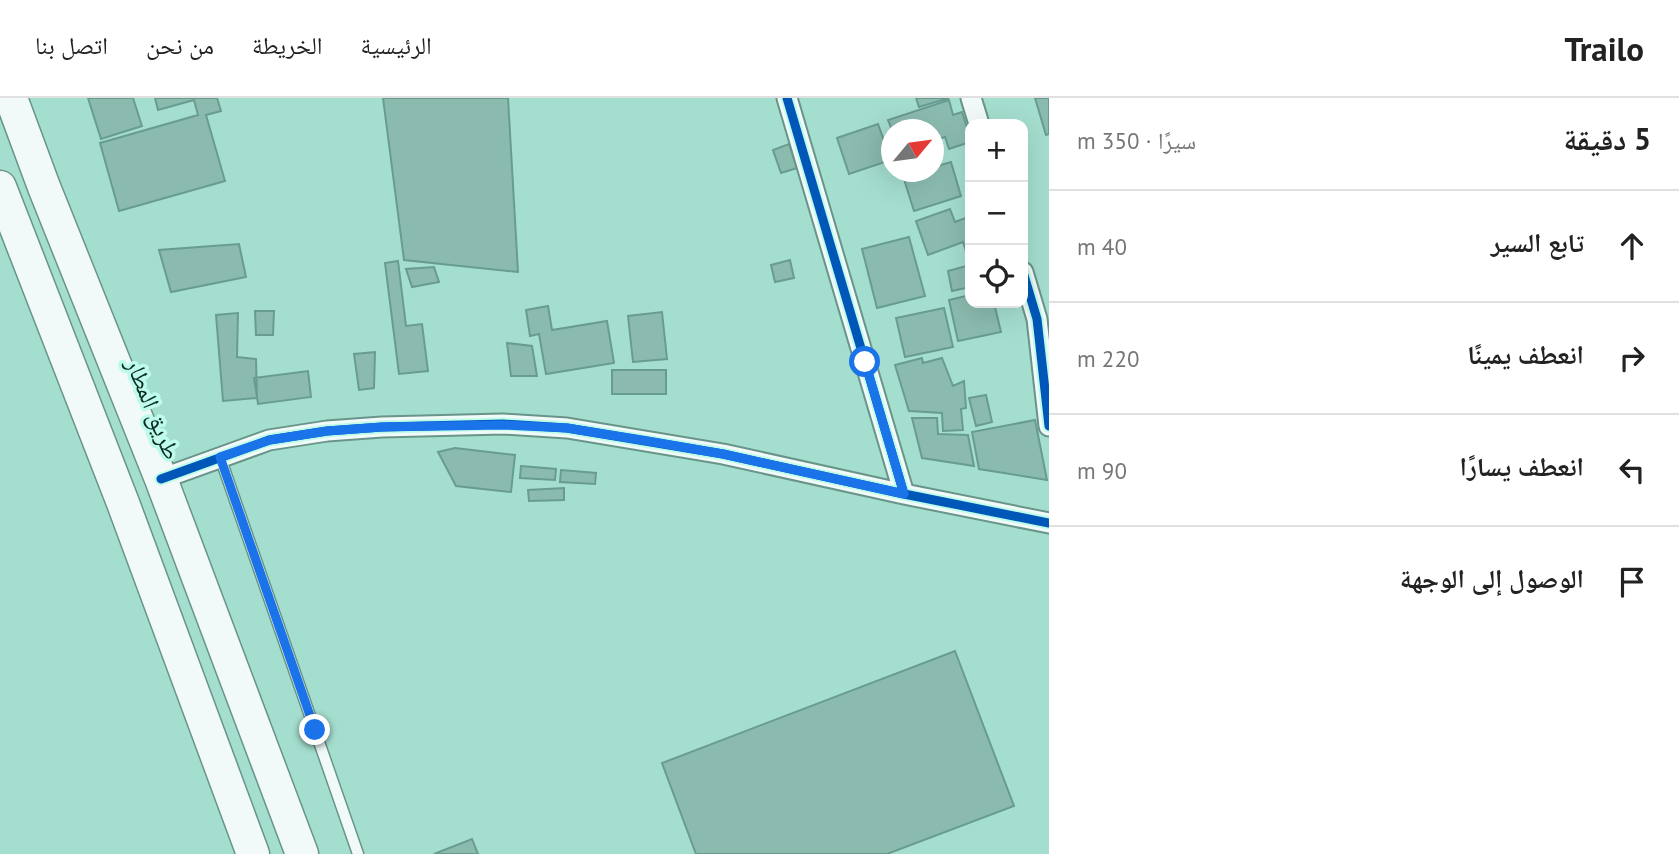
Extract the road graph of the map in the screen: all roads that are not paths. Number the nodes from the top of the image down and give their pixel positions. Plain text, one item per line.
1 (11, 98) edge
2 (787, 98) edge
3 (971, 98) edge
4 (977, 119) edge
5 (0, 187) edge
6 (1028, 284) edge
7 (1043, 319) edge
8 (1049, 426) edge
9 (220, 457) junction
10 (161, 479) junction
11 (904, 494) junction
12 (1049, 523) edge
13 (253, 854) edge
14 (302, 854) edge
15 (358, 854) edge

1 - 10 highway, طريق المطار
2 - 11 street
3 - 4 street
5 - 13 highway
6 - 7 street
7 - 8 street
9 - 10 street
9 - 11 street
9 - 15 lane
10 - 14 highway, طريق المطار
11 - 12 street

